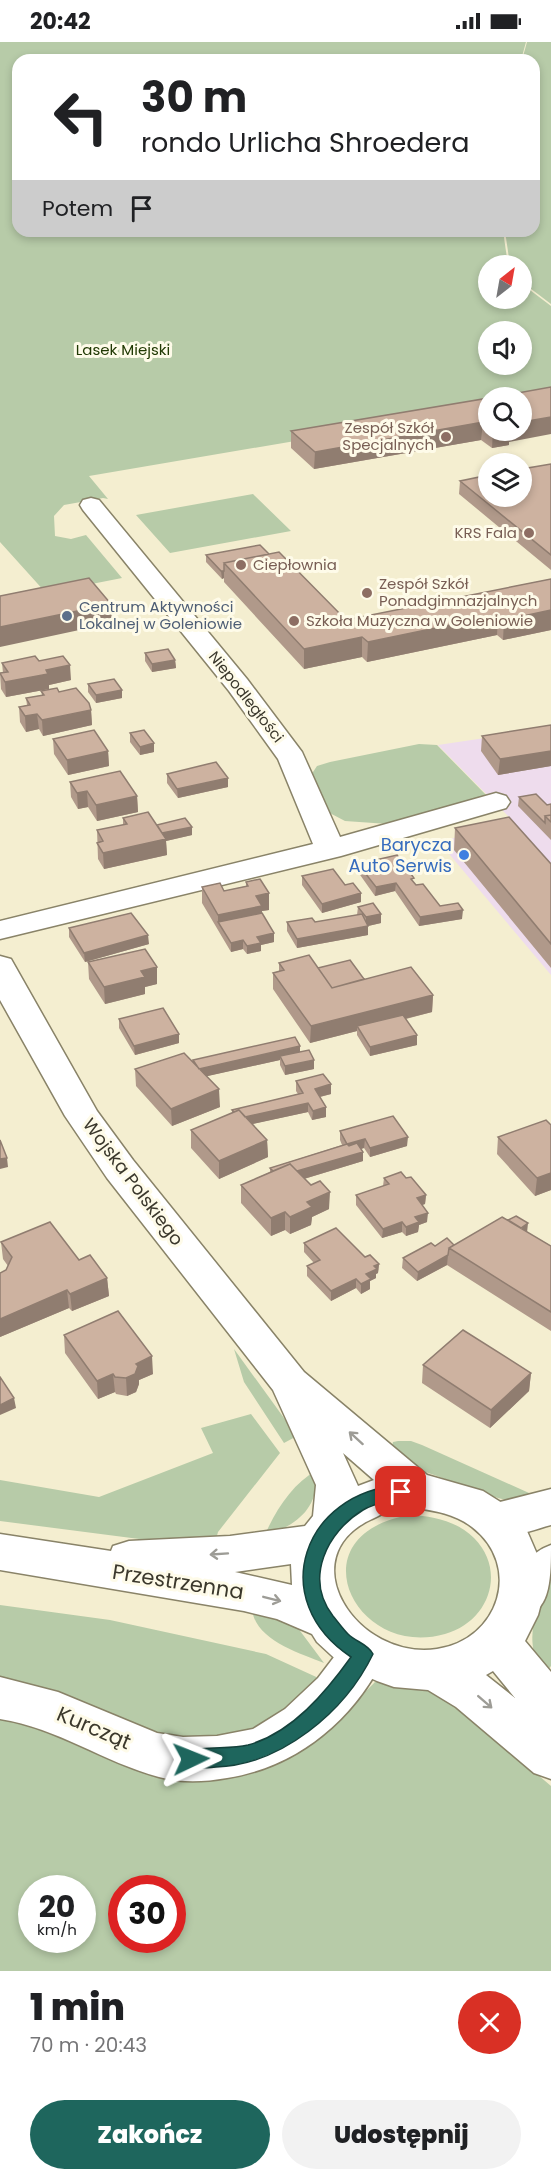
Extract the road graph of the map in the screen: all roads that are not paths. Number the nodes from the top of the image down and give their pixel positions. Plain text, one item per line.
1 (91, 505) dead end
2 (496, 802) dead end
3 (330, 850) junction
4 (0, 930) edge
5 (0, 966) edge
6 (290, 1383) junction
7 (416, 1491) junction
8 (551, 1507) edge
9 (495, 1520) junction
10 (327, 1531) junction
11 (14, 1554) edge
12 (538, 1580) edge
13 (324, 1619) junction
14 (499, 1644) junction
15 (363, 1654) junction
16 (436, 1670) junction
17 (0, 1698) edge
18 (551, 1707) edge
19 (551, 1757) edge

1 - 3 street, Niepodległości
2 - 3 street
3 - 4 street
5 - 6 street, Wojska Polskiego
7 -> 6 street, Wojska Polskiego
6 - 10 street, Wojska Polskiego
7 - 9 street
7 - 10 street
8 - 9 street
9 - 12 street
10 -> 11 street, Przestrzenna
10 - 13 street
11 -> 13 street, Przestrzenna
12 - 14 street
13 - 15 street
14 - 16 street
14 - 18 street
15 - 16 street
15 - 17 street, Kurcząt
16 -> 19 street

